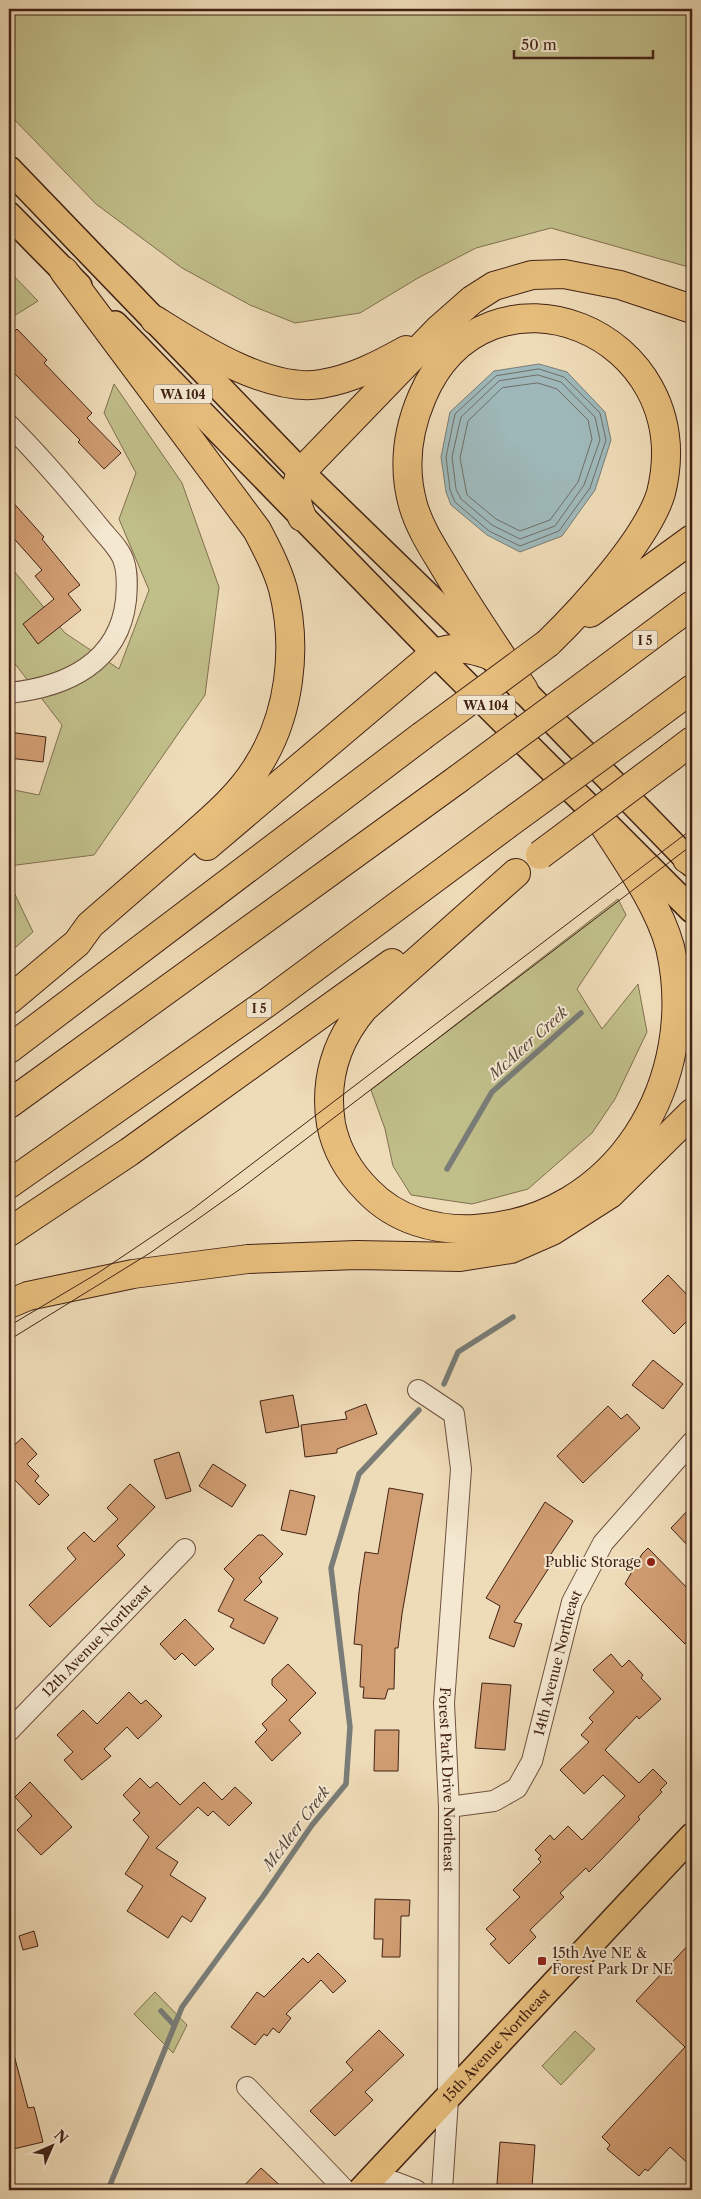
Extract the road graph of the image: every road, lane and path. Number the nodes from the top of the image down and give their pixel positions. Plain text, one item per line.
1 (9, 169) edge
2 (9, 215) edge
3 (64, 271) junction
4 (692, 308) edge
5 (155, 320) junction
6 (439, 329) junction
7 (9, 425) edge
8 (301, 472) junction
9 (302, 517) junction
10 (692, 539) edge
11 (692, 606) edge
12 (548, 643) junction
13 (435, 653) junction
14 (489, 655) junction
15 (692, 689) edge
16 (524, 690) junction
17 (9, 693) edge
18 (682, 749) edge
19 (600, 819) junction
20 (691, 862) edge
21 (516, 873) junction
22 (692, 910) edge
23 (77, 943) junction
24 (9, 1000) edge
25 (9, 1049) edge
26 (9, 1104) edge
27 (692, 1113) edge
28 (9, 1184) edge
29 (9, 1232) edge
30 (9, 1304) edge
31 (418, 1390) dead end
32 (692, 1442) edge
33 (185, 1549) dead end
34 (9, 1730) edge
35 (449, 1807) junction
36 (692, 1836) edge
37 (247, 2087) dead end
38 (448, 2099) junction
39 (358, 2188) edge
40 (416, 2190) edge
41 (442, 2190) edge

1 - 5 main road, WA 104
2 - 3 main road, WA 104
3 - 9 main road, WA 104
3 - 23 highway
4 - 6 highway
5 - 6 highway
5 - 8 main road, WA 104
6 - 8 highway
7 - 17 street
8 - 9 highway
8 - 14 main road, WA 104
9 - 13 main road, WA 104
10 - 12 highway
11 - 26 highway, I 5, bridge
12 - 16 highway
12 - 25 highway, bridge
13 - 14 highway
13 - 19 main road, WA 104
13 - 23 highway
14 - 16 main road, WA 104
15 - 28 highway, I 5, bridge
16 - 20 main road, WA 104
18 - 21 highway, bridge
19 - 21 highway
19 - 22 main road, WA 104
21 - 29 highway
23 - 24 highway
27 - 30 highway
31 - 35 street, Forest Park Drive Northeast
32 - 35 street, 14th Avenue Northeast
33 - 34 street, 12th Avenue Northeast
35 - 38 street, Forest Park Drive Northeast
36 - 38 main road, 15th Avenue Northeast
37 - 39 street
38 - 39 main road, 15th Avenue Northeast
38 - 41 street, Forest Park Drive Northeast
39 - 40 street

